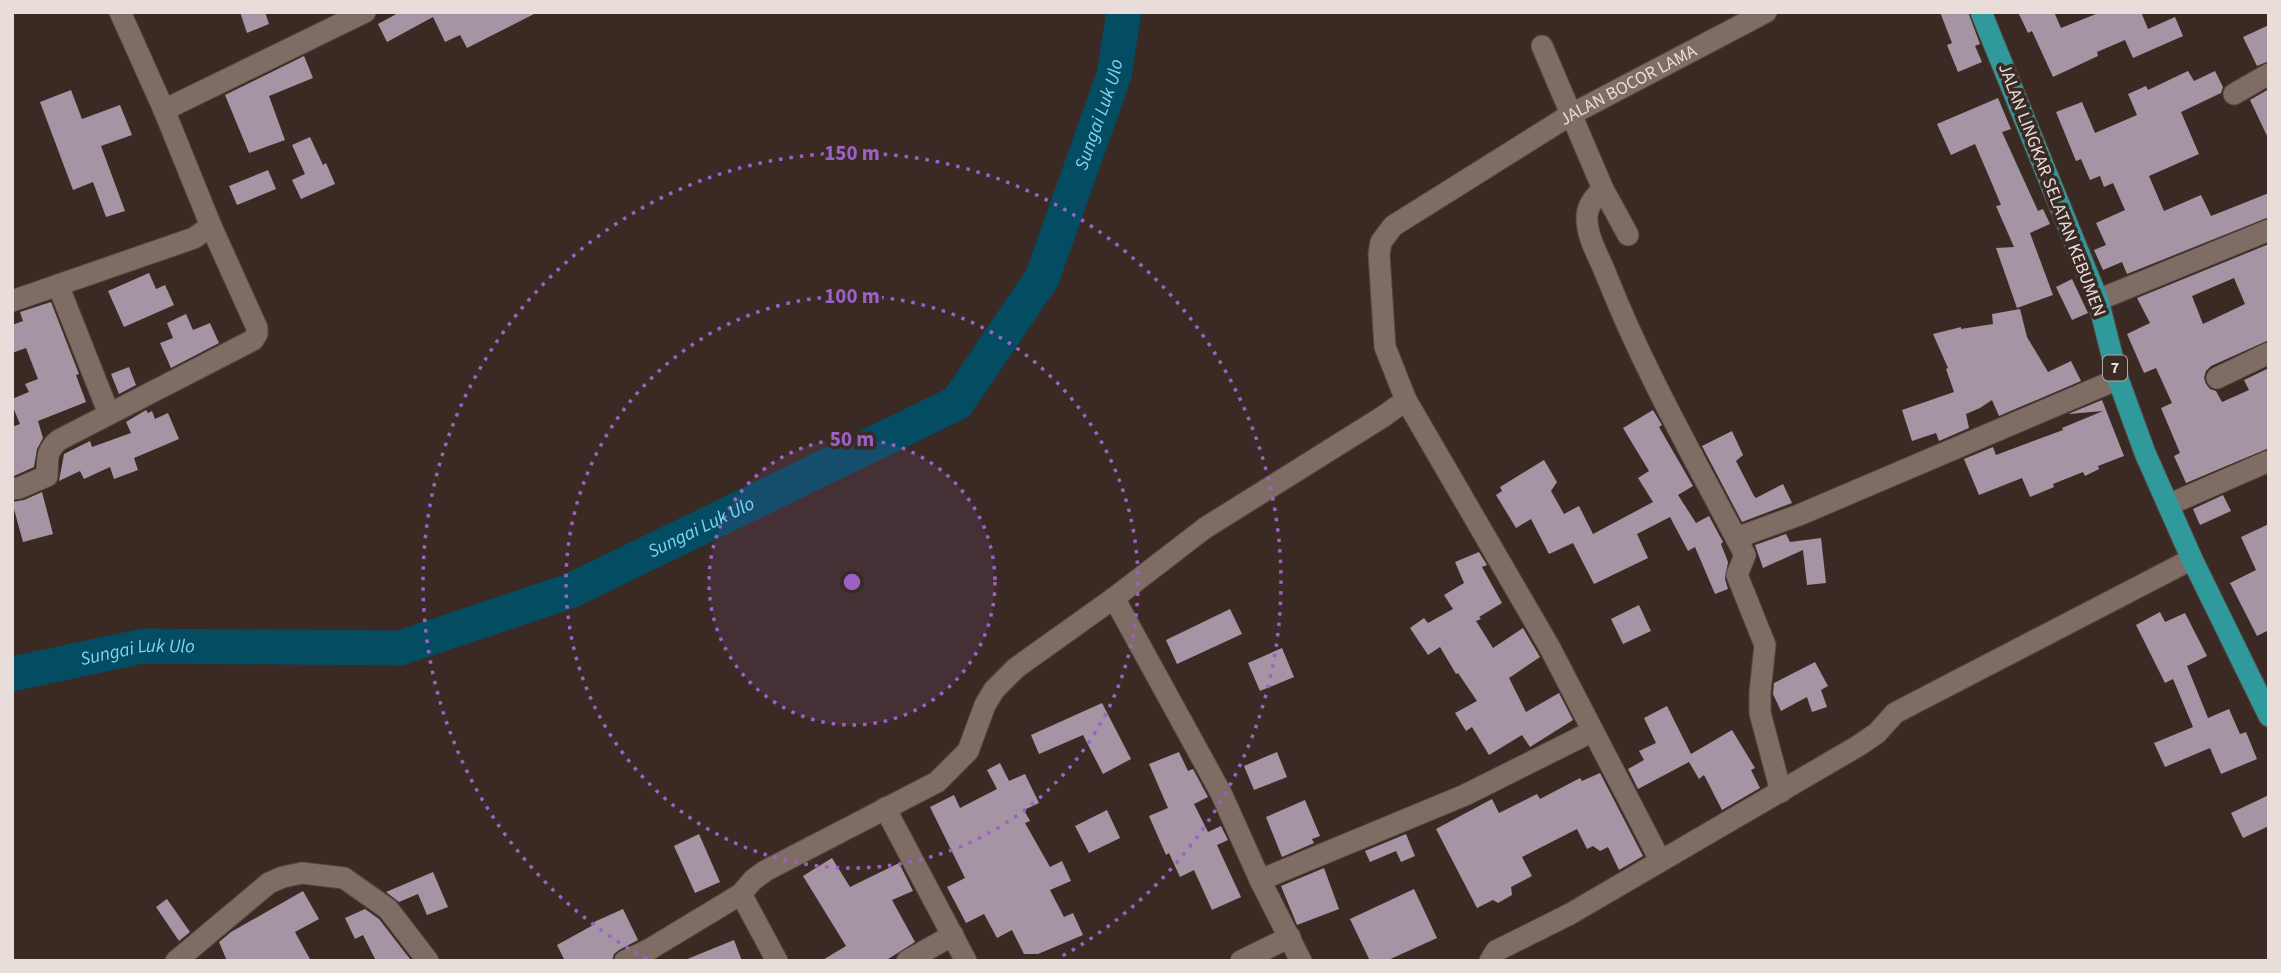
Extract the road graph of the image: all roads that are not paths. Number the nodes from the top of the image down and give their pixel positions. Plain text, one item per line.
1 (120, 12) edge
2 (365, 12) edge
3 (1766, 12) edge
4 (1981, 12) edge
5 (1542, 46) dead end
6 (2269, 74) edge
7 (2234, 94) dead end
8 (164, 110) junction
9 (1570, 115) junction
10 (1603, 189) junction
11 (211, 226) junction
12 (2269, 230) edge
13 (1628, 235) dead end
14 (58, 285) junction
15 (2098, 300) junction
16 (12, 301) edge
17 (2269, 352) edge
18 (2118, 379) junction
19 (2217, 379) dead end
20 (1406, 400) junction
21 (109, 414) junction
22 (2269, 461) edge
23 (12, 489) edge
24 (2168, 505) junction
25 (1736, 538) junction
26 (2192, 559) junction
27 (1114, 598) junction
28 (2269, 716) edge
29 (1593, 731) junction
30 (1782, 792) junction
31 (886, 808) junction
32 (1660, 860) junction
33 (1260, 880) junction
34 (741, 894) junction
35 (953, 935) junction
36 (1290, 937) junction
37 (176, 961) edge
38 (428, 961) edge
39 (625, 961) edge
40 (778, 961) edge
41 (907, 961) edge
42 (966, 961) edge
43 (1241, 961) edge
44 (1301, 961) edge
45 (1490, 961) edge

1 - 8 street
2 - 8 street
3 - 9 street, JALAN BOCOR LAMA
4 - 15 highway, JALAN LINGKAR SELATAN KEBUMEN / 7
5 - 9 street
6 - 7 street
8 - 11 street
9 - 10 street
9 - 20 street, JALAN BOCOR LAMA
10 - 13 street
10 - 25 street
11 - 14 street
11 - 21 street
12 - 15 street
14 - 16 street
14 - 21 street
15 - 18 highway, JALAN LINGKAR SELATAN KEBUMEN / 7
17 - 19 street
18 - 24 highway, JALAN LINGKAR SELATAN KEBUMEN / 7
18 - 25 street
20 - 27 street
20 - 29 street, JALAN BOCOR LAMA
21 - 23 street
22 - 24 street
24 - 26 highway, JALAN LINGKAR SELATAN KEBUMEN / 7
25 - 30 street
26 - 28 highway, JALAN LINGKAR SELATAN KEBUMEN / 7
26 - 30 street
27 - 31 street
27 - 33 street
29 - 32 street, JALAN BOCOR LAMA
29 - 33 street
30 - 32 street
31 - 34 street
31 - 35 street
32 - 45 street
33 - 36 street
34 - 39 street
34 - 40 street
35 - 41 street
35 - 42 street
36 - 43 street
36 - 44 street
37 - 38 street

